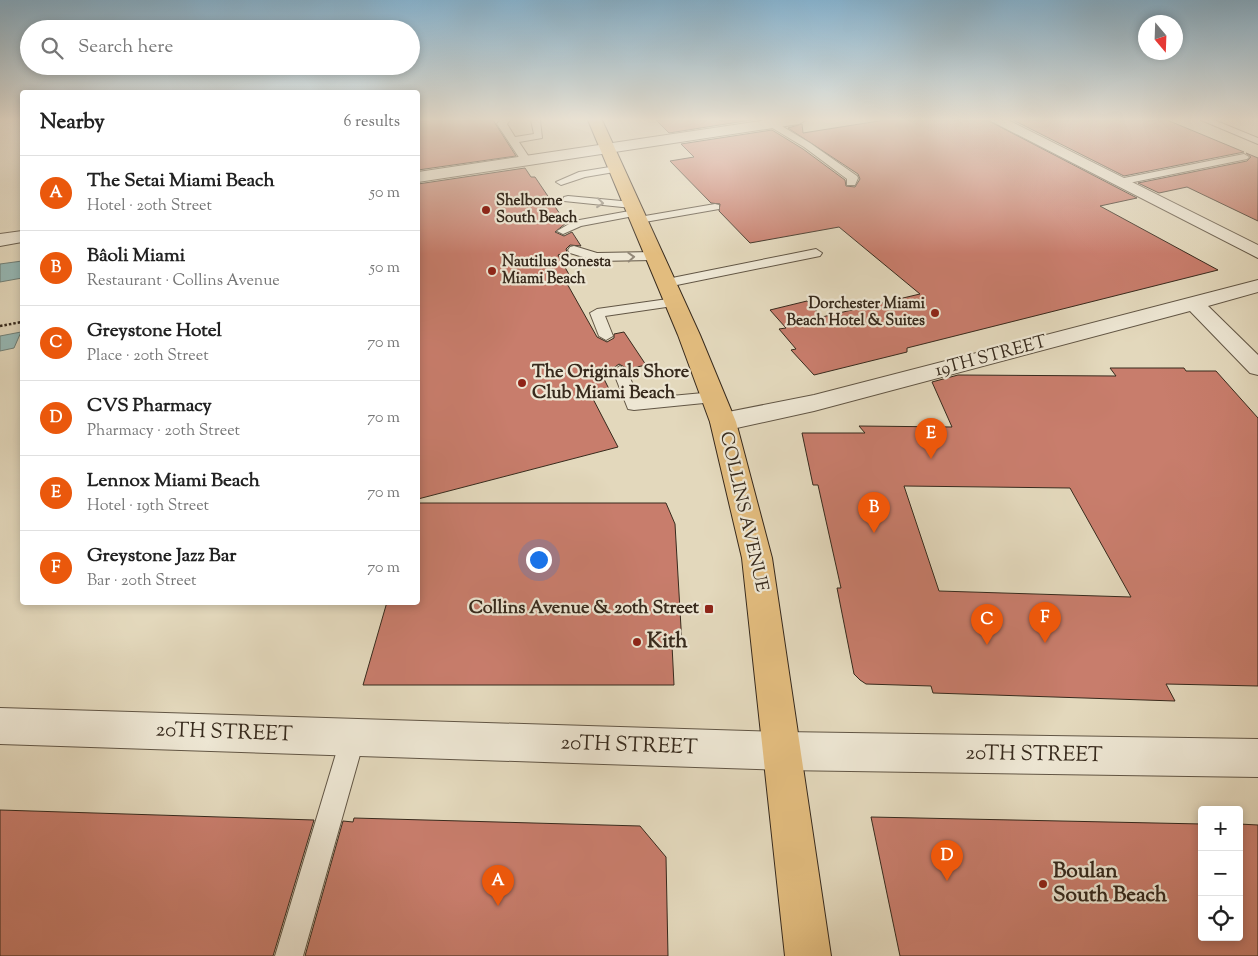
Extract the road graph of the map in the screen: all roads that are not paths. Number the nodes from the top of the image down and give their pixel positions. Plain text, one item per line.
1 (497, 165) edge
2 (614, 165) edge
3 (834, 165) edge
4 (1085, 165) edge
5 (1206, 165) edge
6 (616, 169) junction
7 (420, 177) edge
8 (561, 182) dead end
9 (1119, 182) junction
10 (851, 183) dead end
11 (568, 199) dead end
12 (715, 207) dead end
13 (635, 213) junction
14 (562, 231) dead end
15 (20, 237) edge
16 (0, 240) edge
17 (574, 250) dead end
18 (1258, 252) edge
19 (816, 253) dead end
20 (654, 256) junction
21 (1258, 286) edge
22 (671, 292) junction
23 (1194, 303) junction
24 (606, 336) dead end
25 (1258, 368) edge
26 (620, 371) dead end
27 (718, 409) junction
28 (0, 726) edge
29 (353, 737) junction
30 (783, 751) junction
31 (1258, 758) edge
32 (289, 956) edge
33 (808, 956) edge

1 - 7 street
2 - 6 main road, COLLINS AVENUE
3 - 10 lane
4 - 9 street
5 - 9 lane
6 - 8 lane
6 - 13 main road, COLLINS AVENUE
9 - 18 street
11 -> 13 lane
12 - 13 lane
13 - 14 lane
13 - 20 main road, COLLINS AVENUE
15 - 16 street
17 -> 20 lane
19 - 22 lane
20 - 22 main road, COLLINS AVENUE
21 - 23 street, 19TH STREET
22 - 24 lane
22 - 27 main road, COLLINS AVENUE
23 - 25 street
23 - 27 street, 19TH STREET
26 - 27 lane
27 - 30 main road, COLLINS AVENUE
28 - 29 street, 20TH STREET
29 - 30 street, 20TH STREET
29 - 32 lane
30 - 31 street, 20TH STREET
30 - 33 main road, COLLINS AVENUE

